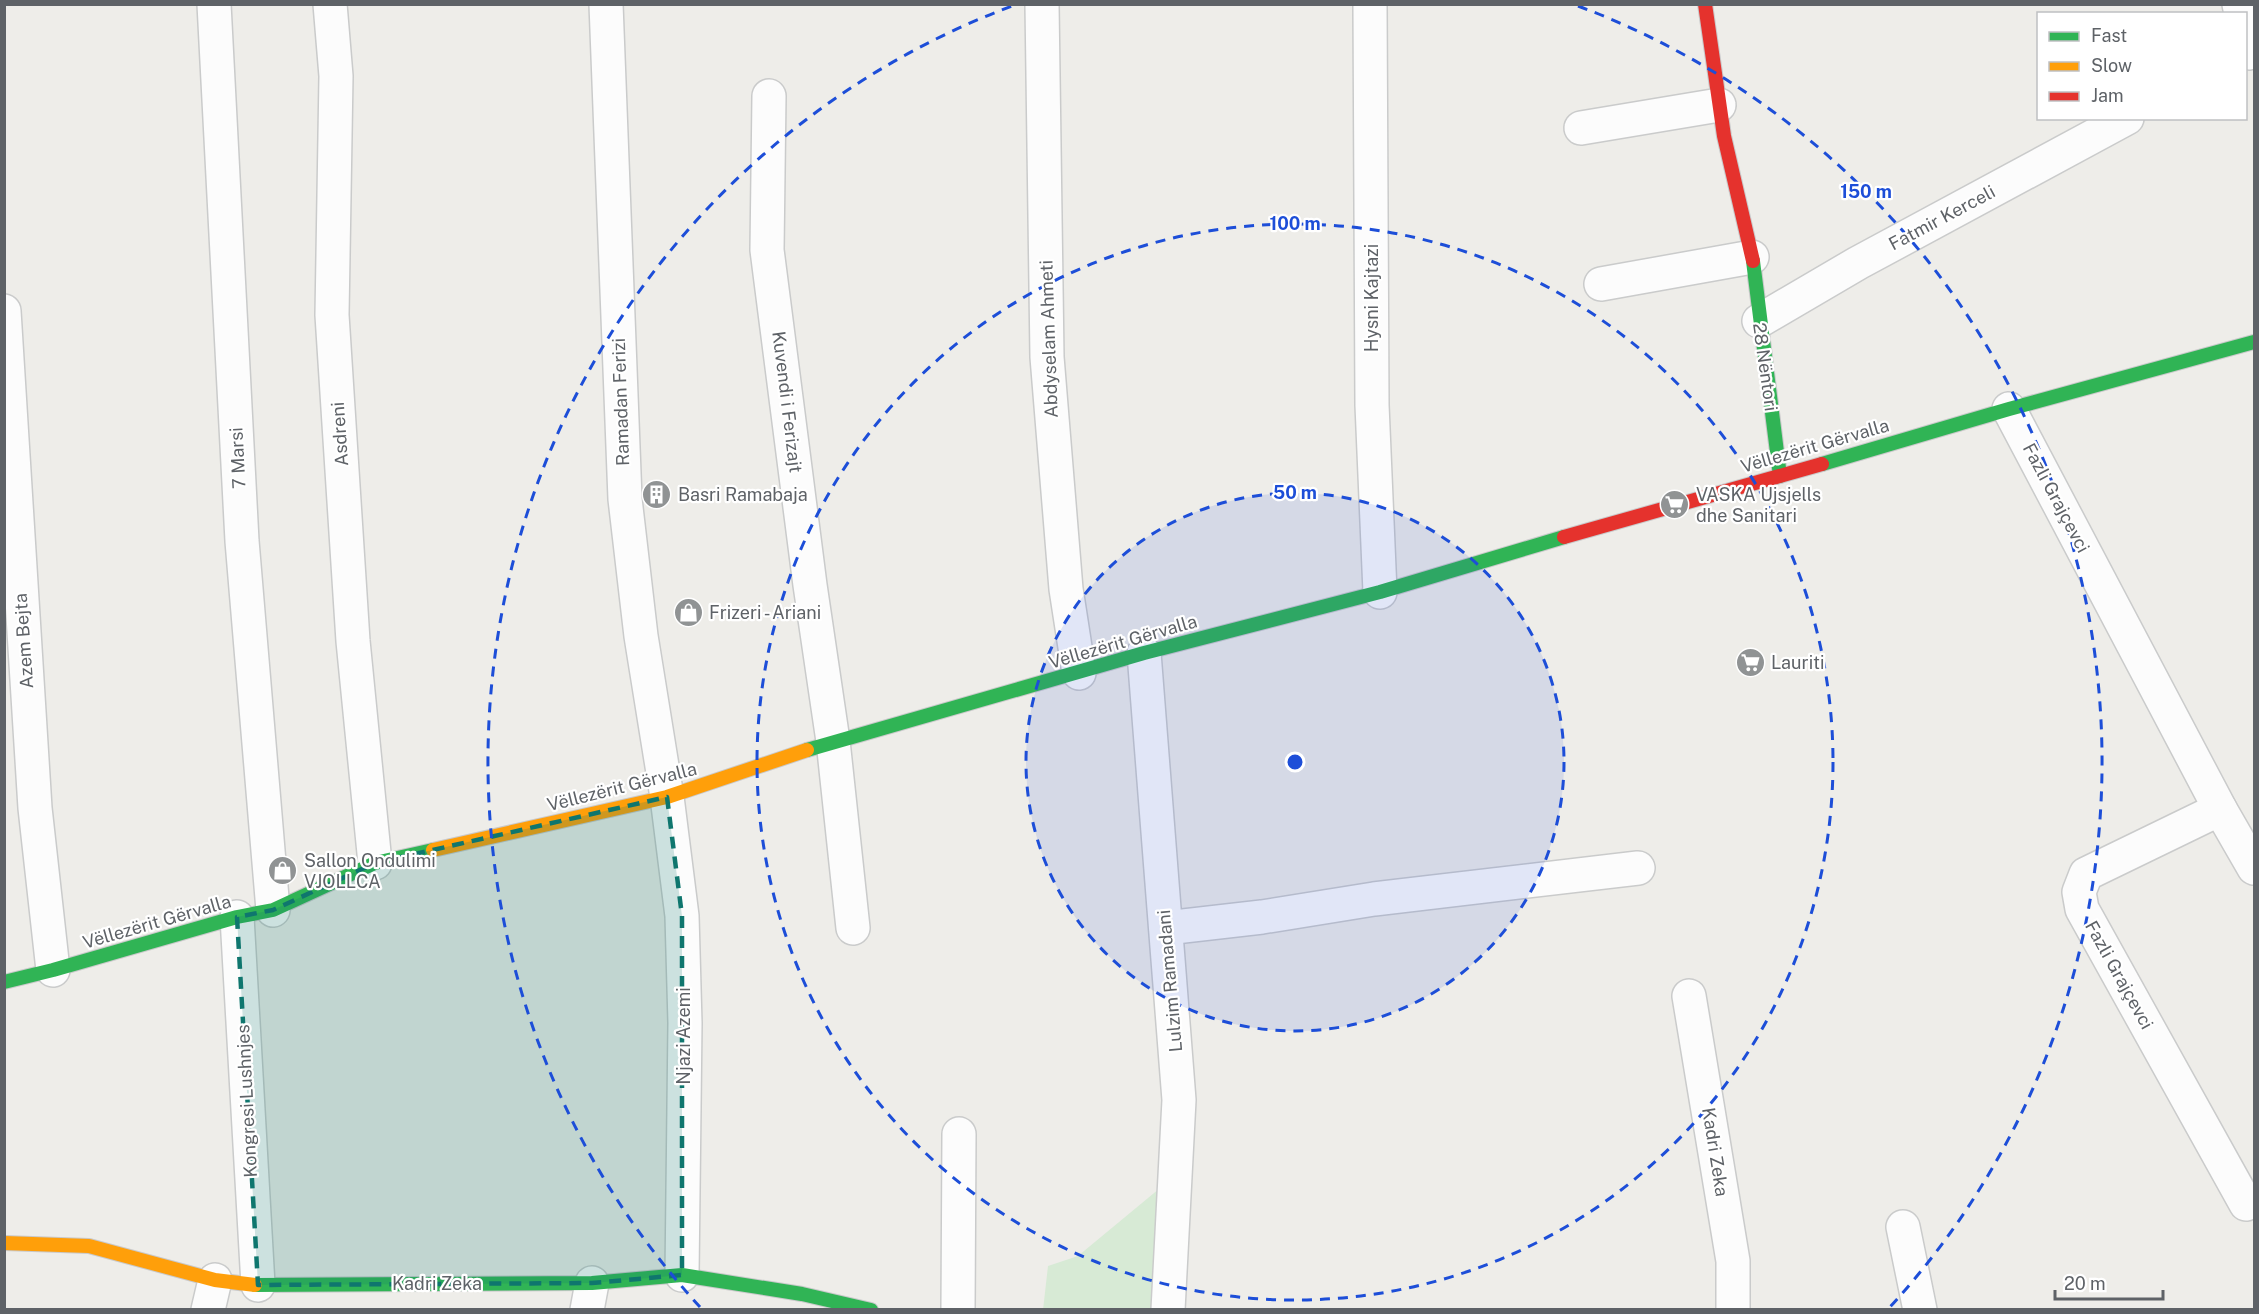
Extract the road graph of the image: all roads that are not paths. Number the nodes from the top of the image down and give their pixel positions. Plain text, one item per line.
1 (214, 4) edge
2 (330, 4) edge
3 (606, 4) edge
4 (1042, 4) edge
5 (1370, 4) edge
6 (1705, 4) edge
7 (769, 96) dead end
8 (1719, 105) junction
9 (2123, 120) edge
10 (1581, 128) dead end
11 (1752, 257) junction
12 (1601, 284) dead end
13 (4, 311) edge
14 (1759, 321) junction
15 (2254, 342) edge
16 (2009, 409) junction
17 (1780, 476) junction
18 (1380, 592) junction
19 (1144, 653) junction
20 (1079, 673) junction
21 (832, 741) junction
22 (668, 797) junction
23 (2220, 809) junction
24 (375, 863) junction
25 (1638, 868) dead end
26 (2254, 868) edge
27 (273, 910) junction
28 (237, 917) junction
29 (853, 928) dead end
30 (1166, 928) junction
31 (53, 970) junction
32 (4, 982) edge
33 (1689, 996) dead end
34 (959, 1134) dead end
35 (2246, 1204) dead end
36 (1903, 1227) dead end
37 (4, 1243) edge
38 (682, 1275) junction
39 (258, 1285) junction
40 (212, 1294) edge
41 (590, 1296) edge
42 (871, 1310) edge
43 (958, 1310) edge
44 (1168, 1310) edge
45 (1733, 1310) edge
46 (1920, 1310) edge

1 - 27 street, 7 Marsi
2 - 24 street, Asdreni
3 - 22 street, Ramadan Ferizi
4 - 20 street, Abdyselam Ahmeti
5 - 18 street, Hysni Kajtazi
6 - 8 street, 28 Nëntori
7 - 21 street, Kuvendi i Ferizajt
8 - 10 street
8 - 11 street, 28 Nëntori
9 - 14 street, Fatmir Kerceli
11 - 12 street
11 - 14 street, 28 Nëntori
13 - 31 street, Azem Bejta
14 - 17 street, 28 Nëntori
15 - 16 street, Vëllezërit Gërvalla
16 - 17 street, Vëllezërit Gërvalla
16 - 23 street, Fazli Grajçevci
17 - 18 street, Vëllezërit Gërvalla
18 - 19 street, Vëllezërit Gërvalla
19 - 20 street, Vëllezërit Gërvalla
19 - 30 street, Lulzim Ramadani
20 - 21 street, Vëllezërit Gërvalla
21 - 22 street, Vëllezërit Gërvalla
21 - 29 street, Kuvendi i Ferizajt
22 - 24 street, Vëllezërit Gërvalla
22 - 38 street, Njazi Azemi
23 - 26 street, Fazli Grajçevci
23 - 35 street, Fazli Grajçevci
24 - 27 street, Vëllezërit Gërvalla
25 - 30 street
27 - 28 street, Vëllezërit Gërvalla
28 - 31 street, Vëllezërit Gërvalla
28 - 39 street, Kongresi Lushnjes
30 - 44 street, Lulzim Ramadani
31 - 32 street, Vëllezërit Gërvalla
33 - 45 street, Kadri Zeka
34 - 43 street
36 - 46 street
37 - 40 street, Kadri Zeka
38 - 41 street, Kadri Zeka
38 - 42 street, Kadri Zeka
39 - 40 street, Kadri Zeka
39 - 41 street, Kadri Zeka

